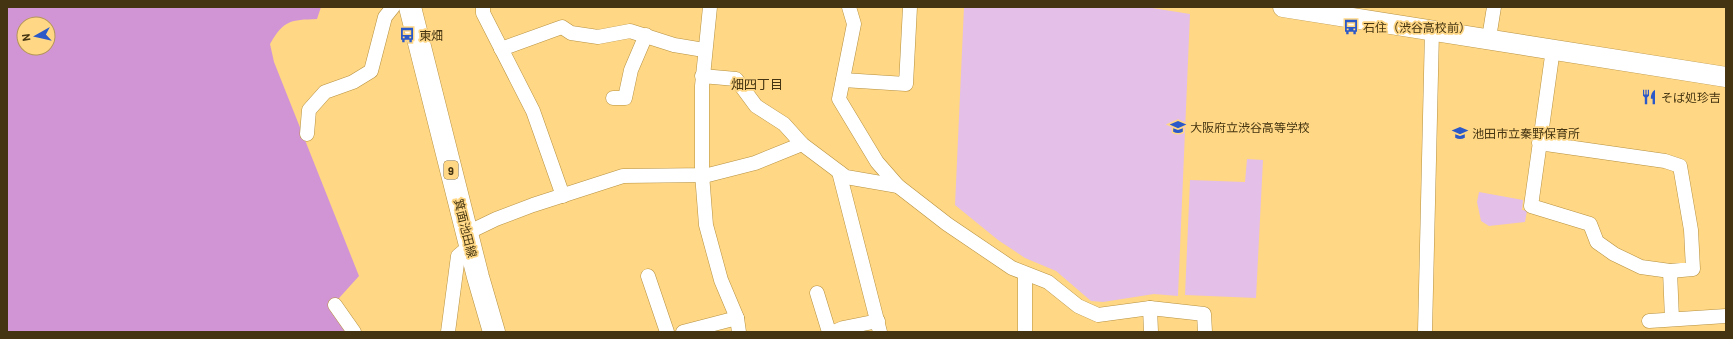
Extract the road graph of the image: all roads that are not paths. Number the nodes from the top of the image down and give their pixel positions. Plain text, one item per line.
1 (393, 7) edge
2 (410, 7) edge
3 (483, 7) edge
4 (709, 7) edge
5 (849, 7) edge
6 (910, 7) edge
7 (1283, 7) edge
8 (1494, 7) edge
9 (1316, 10) edge
10 (1432, 31) junction
11 (646, 35) junction
12 (1489, 38) junction
13 (501, 49) junction
14 (1554, 49) junction
15 (704, 50) junction
16 (702, 76) junction
17 (1726, 76) edge
18 (843, 80) junction
19 (613, 98) dead end
20 (307, 134) dead end
21 (1539, 143) junction
22 (802, 144) junction
23 (840, 172) junction
24 (702, 174) junction
25 (898, 186) junction
26 (563, 196) junction
27 (469, 240) junction
28 (1670, 271) junction
29 (1025, 274) junction
30 (648, 276) dead end
31 (817, 293) dead end
32 (335, 305) dead end
33 (1150, 308) junction
34 (1726, 316) edge
35 (1672, 319) junction
36 (1649, 321) dead end
37 (879, 327) edge
38 (742, 328) edge
39 (354, 332) edge
40 (448, 332) edge
41 (494, 332) edge
42 (667, 332) edge
43 (683, 332) edge
44 (829, 332) edge
45 (834, 332) edge
46 (1025, 332) edge
47 (1151, 332) edge
48 (1205, 332) edge
49 (1425, 332) edge

1 - 20 street
2 - 27 main road, 箕面池田線 / 9
3 - 13 street
4 - 15 street
5 - 18 street
6 - 18 street
7 - 9 street
8 - 12 street
9 - 10 street
10 - 12 street
10 - 49 street
11 - 13 street
11 - 15 street
11 - 19 street
12 - 14 street
13 - 26 street
14 - 17 street
14 - 21 street
15 - 16 street
16 - 22 street
16 - 24 street
18 - 25 street
21 - 28 street
21 - 28 street
22 - 23 street
22 - 24 street
23 - 25 street
23 - 37 street
24 - 26 street
24 - 38 street
25 - 29 street
26 - 27 street
27 - 40 street
27 - 41 main road, 箕面池田線 / 9
28 - 35 street
29 - 33 street
29 - 46 street
30 - 42 street
31 - 44 street
32 - 39 street
33 - 47 street
33 - 48 street
34 - 35 street
35 - 36 street
37 - 45 street
38 - 43 street

